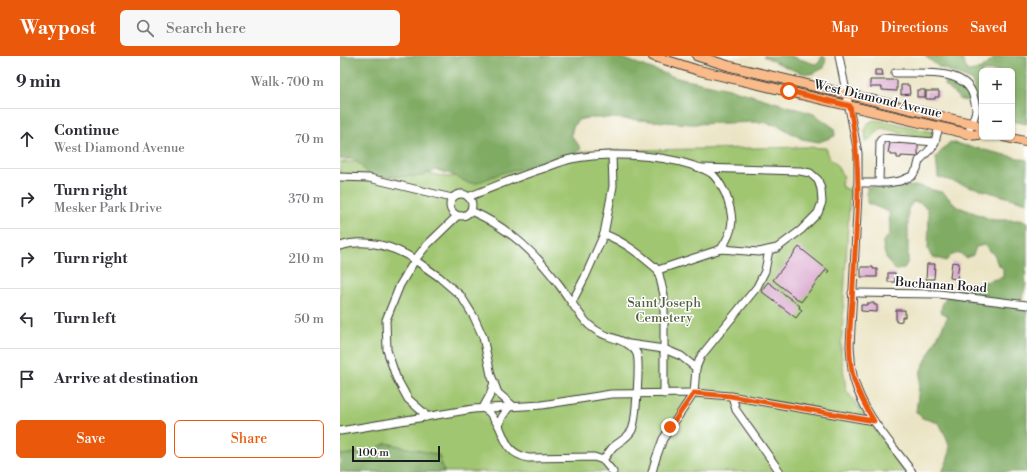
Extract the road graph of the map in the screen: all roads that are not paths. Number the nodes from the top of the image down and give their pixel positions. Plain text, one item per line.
1 (653, 56) edge
2 (697, 56) edge
3 (839, 56) edge
4 (895, 73) dead end
5 (847, 94) junction
6 (850, 106) junction
7 (972, 121) junction
8 (979, 126) edge
9 (939, 127) junction
10 (968, 134) junction
11 (979, 134) edge
12 (1015, 139) edge
13 (935, 142) junction
14 (1027, 142) edge
15 (612, 155) junction
16 (701, 168) junction
17 (340, 177) edge
18 (879, 182) junction
19 (858, 183) junction
20 (468, 197) junction
21 (452, 198) junction
22 (470, 211) junction
23 (457, 216) junction
24 (604, 234) junction
25 (340, 246) edge
26 (721, 249) junction
27 (769, 250) junction
28 (415, 260) junction
29 (658, 270) junction
30 (852, 293) junction
31 (572, 302) junction
32 (1027, 305) edge
33 (629, 344) junction
34 (664, 349) junction
35 (696, 368) junction
36 (494, 382) junction
37 (694, 393) junction
38 (664, 394) junction
39 (636, 395) junction
40 (732, 396) junction
41 (511, 406) junction
42 (483, 408) junction
43 (426, 417) junction
44 (874, 421) junction
45 (499, 426) junction
46 (340, 431) edge
47 (603, 460) junction
48 (613, 472) edge
49 (652, 472) edge
50 (780, 472) edge
51 (912, 472) edge

1 - 6 main road, West Diamond Avenue
2 - 5 main road, West Diamond Avenue
3 - 5 street
4 - 7 street
5 - 6 street
5 - 7 main road, West Diamond Avenue
6 - 9 main road, West Diamond Avenue
6 - 19 street
7 - 8 main road, West Diamond Avenue
7 - 10 street
9 - 10 main road, West Diamond Avenue
9 - 13 street
10 - 11 main road, West Diamond Avenue
12 - 14 main road
13 - 18 street
13 - 18 street
15 - 16 street
15 - 20 street
15 - 24 street
16 - 26 street
16 - 27 street
17 - 21 street
18 - 19 street
19 - 30 street
20 - 21 street
20 - 22 street
21 - 23 street
22 - 23 street
22 - 31 street
23 - 28 street
24 - 29 street
24 - 31 street
25 - 28 street
26 - 27 street
26 - 29 street
27 - 35 street
28 - 36 street
28 - 43 street
29 - 34 street
30 - 32 street, Buchanan Road
30 - 44 street
31 - 33 street
33 - 34 street
33 - 39 street
34 - 35 street
34 - 38 street
35 - 37 street
36 - 41 street
36 - 42 street
37 - 38 street
37 - 40 street
37 - 49 street
38 - 39 street
39 - 41 street
39 - 47 street
40 - 44 street
40 - 50 street
41 - 42 street
41 - 45 street
42 - 43 street
42 - 45 street
43 - 46 street
44 - 51 street
45 - 47 street
47 - 48 street

